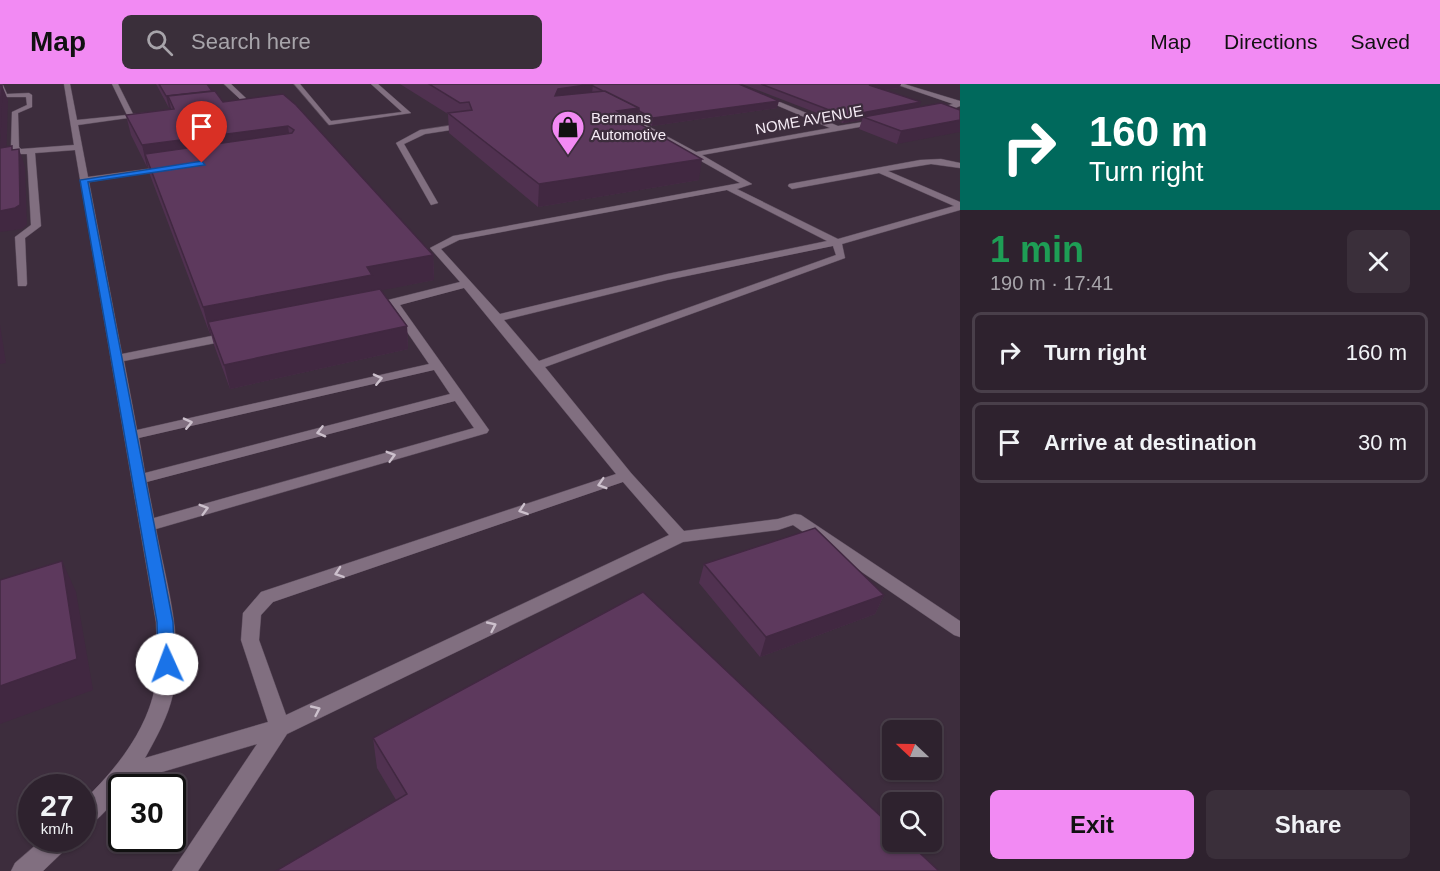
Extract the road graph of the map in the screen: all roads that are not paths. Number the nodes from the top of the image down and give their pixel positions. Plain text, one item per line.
1 (67, 84) edge
2 (115, 84) edge
3 (227, 84) edge
4 (297, 84) edge
5 (375, 84) edge
6 (730, 84) edge
7 (898, 84) edge
8 (0, 85) edge
9 (2, 96) edge
10 (959, 103) edge
11 (224, 105) edge
12 (615, 110) edge
13 (926, 112) edge
14 (154, 114) edge
15 (131, 117) junction
16 (893, 119) edge
17 (74, 123) junction
18 (467, 125) edge
19 (839, 129) junction
20 (78, 147) junction
21 (31, 151) junction
22 (696, 154) junction
23 (960, 166) edge
24 (179, 167) edge
25 (880, 170) junction
26 (84, 180) junction
27 (792, 186) dead end
28 (729, 188) junction
29 (434, 203) dead end
30 (960, 206) edge
31 (837, 242) junction
32 (22, 284) dead end
33 (466, 284) junction
34 (393, 303) junction
35 (358, 310) edge
36 (498, 318) junction
37 (243, 334) edge
38 (117, 359) junction
39 (438, 366) junction
40 (537, 366) junction
41 (459, 396) junction
42 (131, 436) junction
43 (626, 477) junction
44 (139, 479) junction
45 (147, 526) junction
46 (680, 537) junction
47 (960, 630) edge
48 (280, 728) junction
49 (121, 774) edge
50 (123, 774) edge
51 (108, 791) edge
52 (96, 805) edge
53 (47, 852) edge
54 (23, 871) edge
55 (184, 871) edge

1 - 17 street
2 - 15 street
3 - 11 street
4 - 5 street
6 - 19 street
7 - 10 street
8 - 9 street
9 - 21 street
10 - 13 street
12 - 22 street
14 - 15 street
15 - 17 street
16 - 19 street, NOME AVENUE
17 - 20 street
18 - 29 street
19 - 22 street, NOME AVENUE
20 - 21 street
20 - 26 street
21 - 32 street
22 - 28 street
23 - 25 street
24 - 26 street
25 - 27 street
25 - 30 street
26 - 38 street
28 - 31 street
28 - 33 street
30 - 31 street
31 - 36 street
31 - 40 street
33 - 34 street
33 - 36 street
34 - 35 street
34 - 39 street
36 - 40 street
37 - 38 street
38 - 42 street
39 - 41 street
42 -> 39 street
40 - 43 street
41 -> 44 street
45 -> 41 street
42 - 44 street
43 - 46 street
43 -> 48 street
44 - 45 street
45 - 49 street
46 - 47 street
48 -> 46 street
48 - 50 street
48 - 55 street
51 - 52 street
53 - 54 street

